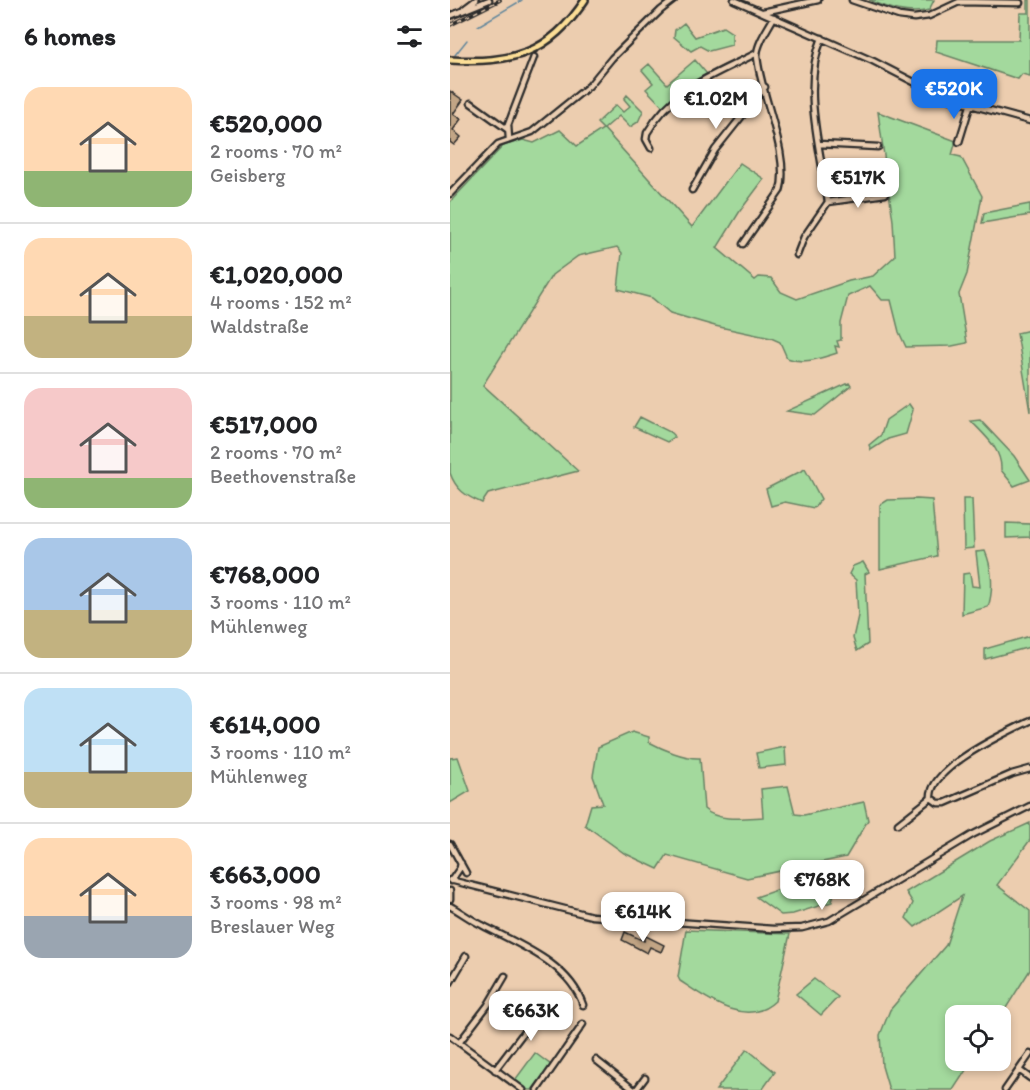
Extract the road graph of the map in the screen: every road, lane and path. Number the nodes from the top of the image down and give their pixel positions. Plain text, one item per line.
1 (476, 0) edge
2 (489, 0) edge
3 (585, 0) edge
4 (674, 0) edge
5 (734, 0) edge
6 (818, 0) edge
7 (852, 0) edge
8 (1020, 3) dead end
9 (763, 12) junction
10 (450, 15) edge
11 (774, 17) junction
12 (822, 38) junction
13 (757, 53) junction
14 (534, 57) dead end
15 (450, 60) edge
16 (765, 87) junction
17 (471, 103) dead end
18 (970, 106) junction
19 (1030, 122) edge
20 (507, 129) junction
21 (509, 139) junction
22 (959, 142) dead end
23 (819, 144) junction
24 (878, 147) dead end
25 (651, 148) dead end
26 (692, 190) dead end
27 (885, 194) dead end
28 (450, 195) edge
29 (828, 202) junction
30 (743, 244) dead end
31 (797, 255) dead end
32 (1030, 722) edge
33 (1030, 769) edge
34 (931, 798) junction
35 (1030, 806) edge
36 (898, 824) dead end
37 (450, 844) edge
38 (461, 863) junction
39 (466, 873) dead end
40 (451, 881) edge
41 (450, 906) edge
42 (466, 956) dead end
43 (505, 976) dead end
44 (450, 983) edge
45 (544, 999) dead end
46 (583, 1005) dead end
47 (583, 1023) dead end
48 (450, 1036) edge
49 (459, 1043) junction
50 (1030, 1054) edge
51 (596, 1060) dead end
52 (495, 1070) junction
53 (1019, 1070) junction
54 (645, 1078) dead end
55 (1030, 1078) edge
56 (638, 1089) edge
57 (523, 1090) edge
58 (537, 1090) edge
59 (1005, 1090) edge

1 - 10 street
2 - 10 street
3 - 15 main road
4 - 21 street
5 - 9 street
6 - 9 street
7 - 8 street
9 - 11 street
11 - 12 street
11 - 13 street
12 - 18 street
12 - 23 street
13 - 16 street
13 - 25 street
14 - 20 street
16 - 26 street
16 - 30 street
17 - 20 street
18 - 19 street
18 - 22 street
20 - 21 street
21 - 28 street
23 - 24 street
23 - 29 street
27 - 29 street
29 - 31 street
32 - 34 street
33 - 34 street
34 - 36 street
35 - 40 street
37 - 38 street
38 - 39 street
38 - 40 street
41 - 46 street
42 - 44 street
43 - 49 street
45 - 52 street
47 - 58 street
48 - 49 street
49 - 52 street
50 - 53 street
51 - 56 street
52 - 57 street
53 - 55 street
53 - 59 street
54 - 56 street

